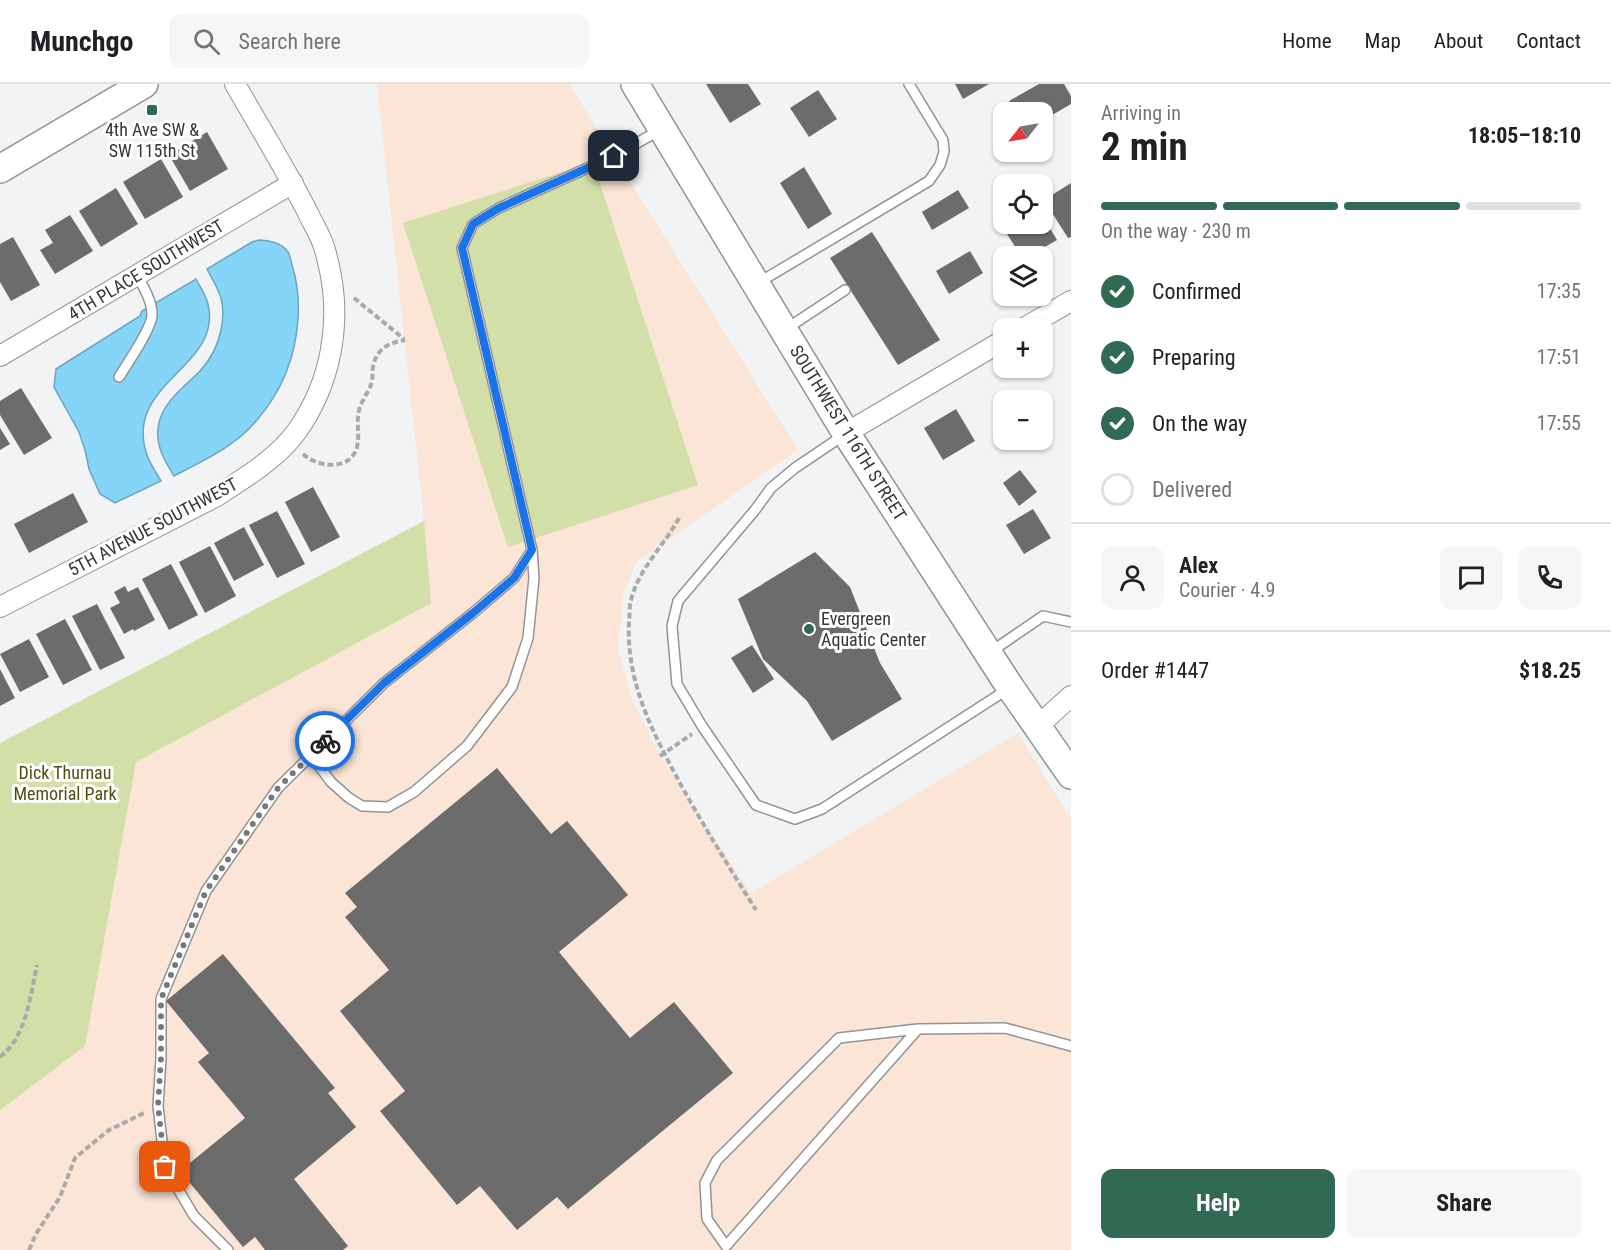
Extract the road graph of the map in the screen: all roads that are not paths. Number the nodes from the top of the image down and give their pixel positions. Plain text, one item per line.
1 (144, 84) edge
2 (235, 84) edge
3 (635, 84) edge
4 (909, 84) edge
5 (662, 129) junction
6 (0, 170) edge
7 (293, 183) junction
8 (137, 275) junction
9 (756, 284) junction
10 (845, 290) dead end
11 (1071, 301) edge
12 (1041, 318) edge
13 (784, 331) junction
14 (993, 346) edge
15 (0, 356) edge
16 (119, 377) dead end
17 (846, 433) junction
18 (532, 550) junction
19 (0, 607) edge
20 (1071, 622) edge
21 (988, 653) junction
22 (1010, 687) junction
23 (1071, 696) edge
24 (1038, 726) junction
25 (311, 755) junction
26 (1071, 775) edge
27 (918, 1029) junction
28 (1071, 1046) edge
29 (228, 1250) edge

1 - 6 street
2 - 7 street, 5TH AVENUE SOUTHWEST
3 - 5 street, SOUTHWEST 116TH STREET
4 - 9 lane
5 - 9 street, SOUTHWEST 116TH STREET
5 - 18 lane
7 - 8 street, 4TH PLACE SOUTHWEST
7 - 19 street, 5TH AVENUE SOUTHWEST
8 - 15 street, 4TH PLACE SOUTHWEST
8 - 16 lane
9 - 13 street, SOUTHWEST 116TH STREET
10 - 13 lane
11 - 12 street
13 - 17 street, SOUTHWEST 116TH STREET
14 - 17 street
17 - 21 street, SOUTHWEST 116TH STREET
17 - 22 lane
18 - 25 lane
18 - 25 lane
20 - 21 lane
21 - 22 street, SOUTHWEST 116TH STREET
22 - 24 street, SOUTHWEST 116TH STREET
23 - 24 street
24 - 26 street, SOUTHWEST 116TH STREET
25 - 29 lane
27 - 27 lane
27 - 28 lane

